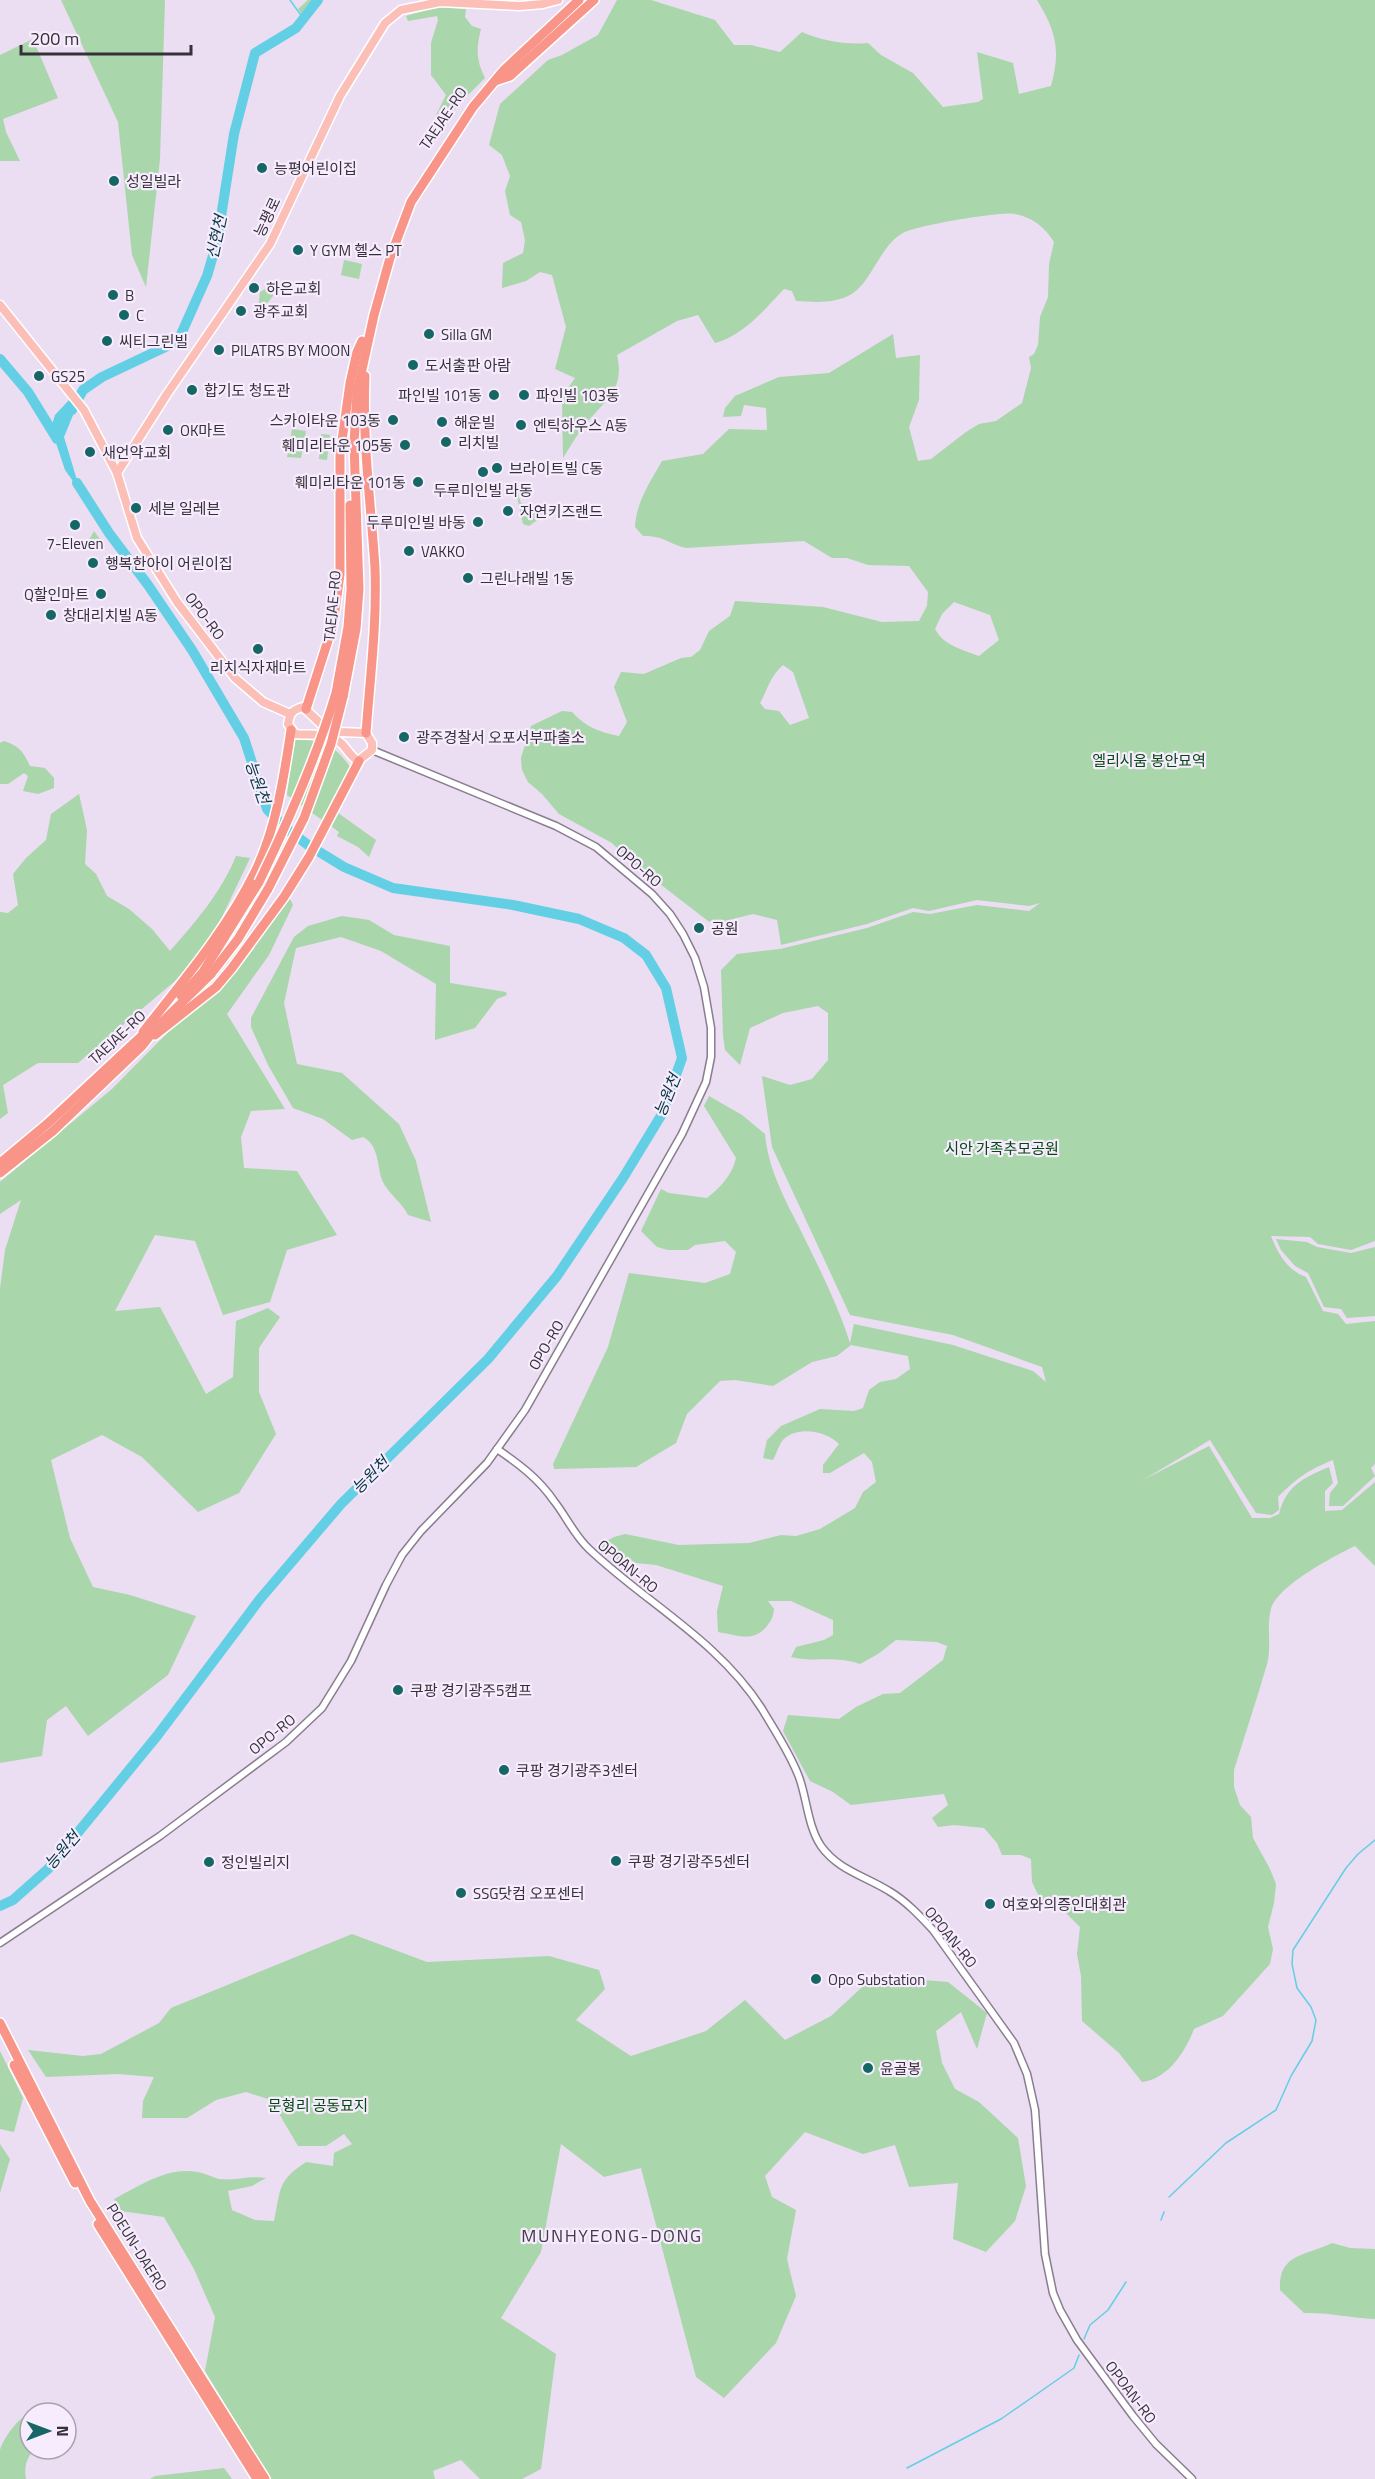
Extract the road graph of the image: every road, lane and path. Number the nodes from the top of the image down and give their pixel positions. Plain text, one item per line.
1 (558, 0) edge
2 (570, 0) edge
3 (579, 0) edge
4 (594, 0) edge
5 (495, 81) junction
6 (0, 305) edge
7 (365, 342) junction
8 (117, 473) junction
9 (339, 695) junction
10 (306, 709) junction
11 (290, 714) junction
12 (291, 730) junction
13 (366, 733) junction
14 (372, 750) junction
15 (359, 760) junction
16 (138, 1045) junction
17 (47, 1124) junction
18 (0, 1155) edge
19 (0, 1163) edge
20 (0, 1173) edge
21 (497, 1449) junction
22 (0, 1942) edge
23 (0, 2023) edge
24 (0, 2037) edge
25 (15, 2060) junction
26 (257, 2479) edge
27 (265, 2479) edge
28 (1192, 2479) edge

1 - 8 main road, 능평로
2 - 7 highway, TAEJAE-RO
3 - 5 highway, TAEJAE-RO
4 - 5 highway
5 - 7 highway, TAEJAE-RO
6 - 8 main road, OPO-RO
7 - 9 highway, TAEJAE-RO
7 - 10 highway
7 - 13 highway
8 - 11 main road, OPO-RO
9 - 16 highway, TAEJAE-RO, bridge
9 - 16 highway, TAEJAE-RO, bridge
10 - 11 main road
10 - 13 main road
11 - 12 main road
12 - 15 main road
12 - 16 highway
13 - 14 main road
14 - 15 main road
14 - 21 street, OPO-RO
15 - 16 highway
16 - 17 highway, TAEJAE-RO
16 - 20 highway, TAEJAE-RO
17 - 18 highway
17 - 19 highway, TAEJAE-RO
21 - 22 street, OPO-RO
21 - 28 street, OPOAN-RO
23 - 25 highway, POEUN-DAERO
24 - 25 highway
25 - 26 highway, POEUN-DAERO
25 - 27 highway, POEUN-DAERO

